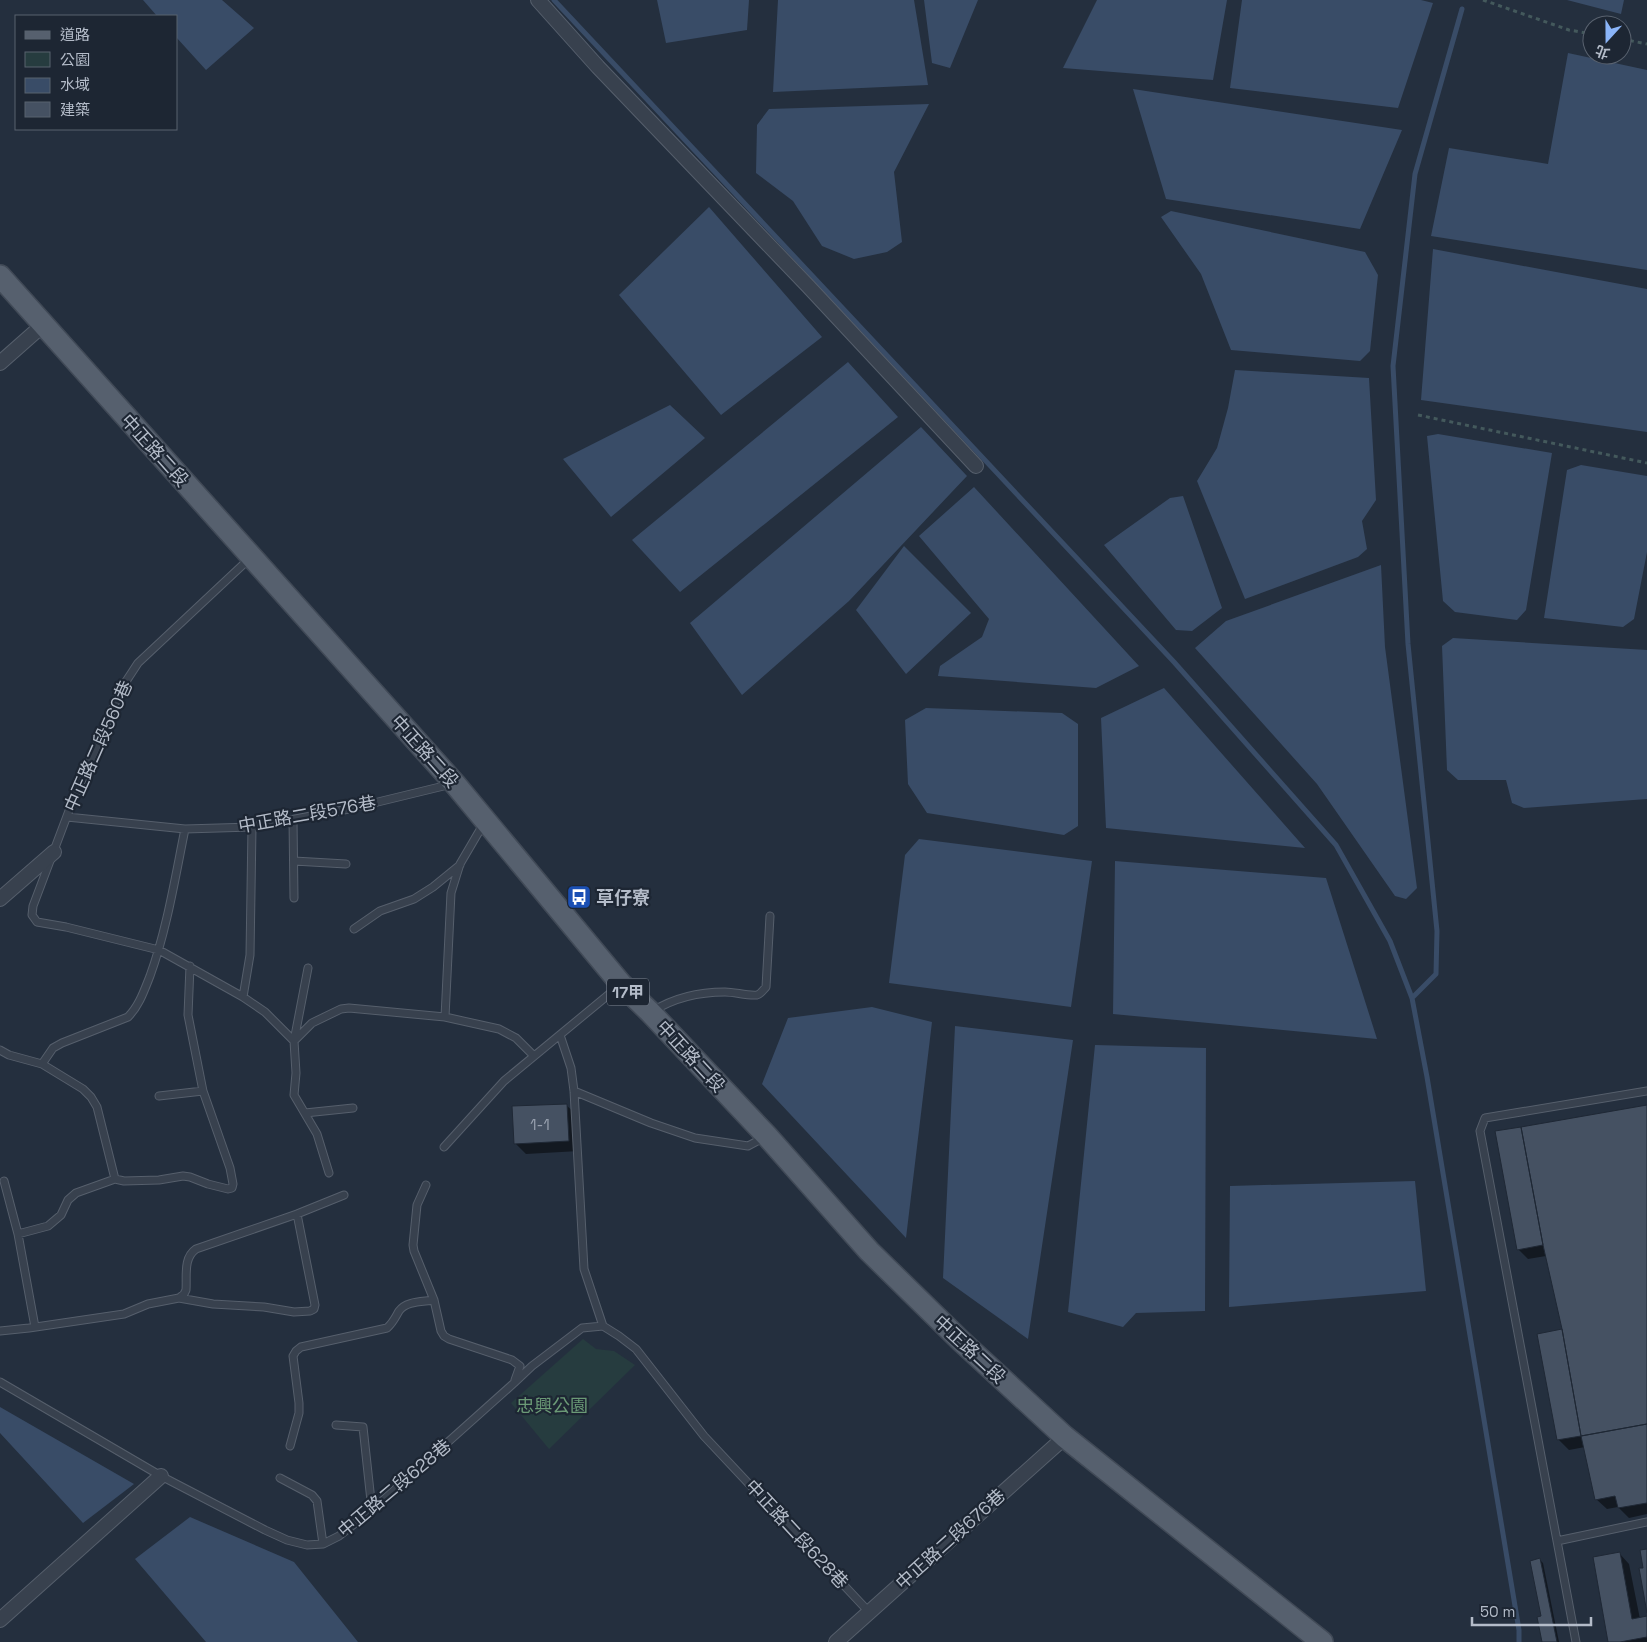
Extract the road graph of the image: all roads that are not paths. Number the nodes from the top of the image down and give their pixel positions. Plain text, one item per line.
1 (538, 0) edge
2 (0, 276) edge
3 (43, 325) junction
4 (0, 363) edge
5 (976, 466) dead end
6 (251, 558) junction
7 (455, 784) junction
8 (67, 816) junction
9 (293, 820) junction
10 (486, 820) junction
11 (252, 827) junction
12 (185, 829) junction
13 (54, 852) junction
14 (294, 860) junction
15 (346, 864) dead end
16 (460, 864) junction
17 (294, 898) dead end
18 (0, 899) edge
19 (770, 916) dead end
20 (354, 929) dead end
21 (159, 950) junction
22 (190, 966) junction
23 (308, 968) dead end
24 (621, 984) junction
25 (243, 996) junction
26 (650, 1012) junction
27 (445, 1017) junction
28 (560, 1035) junction
29 (294, 1041) junction
30 (0, 1050) edge
31 (534, 1056) junction
32 (42, 1064) junction
33 (203, 1091) junction
34 (574, 1091) junction
35 (1647, 1091) edge
36 (159, 1096) dead end
37 (353, 1108) dead end
38 (305, 1113) junction
39 (767, 1136) junction
40 (444, 1146) dead end
41 (329, 1173) dead end
42 (115, 1179) junction
43 (4, 1181) dead end
44 (426, 1185) dead end
45 (344, 1195) dead end
46 (297, 1214) junction
47 (18, 1234) junction
48 (179, 1298) junction
49 (434, 1300) junction
50 (603, 1326) junction
51 (35, 1327) junction
52 (0, 1331) edge
53 (0, 1382) edge
54 (514, 1383) junction
55 (336, 1425) dead end
56 (1065, 1437) junction
57 (290, 1446) dead end
58 (161, 1476) junction
59 (280, 1478) dead end
60 (372, 1510) junction
61 (1647, 1522) edge
62 (1557, 1542) junction
63 (323, 1544) junction
64 (869, 1612) junction
65 (0, 1620) edge
66 (836, 1642) edge
67 (1322, 1642) edge
68 (1576, 1642) edge

1 - 5 street
2 - 3 main road, 中正路二段 / 17甲
3 - 4 street
3 - 6 main road, 中正路二段 / 17甲
6 - 7 main road, 中正路二段 / 17甲
6 - 8 lane, 中正路二段560巷
7 - 9 lane, 中正路二段576巷
7 - 10 main road, 中正路二段 / 17甲
8 - 12 lane, 中正路二段576巷
8 - 13 lane, 中正路二段560巷
9 - 11 lane, 中正路二段576巷
9 - 14 lane
10 - 16 lane
10 - 24 main road, 中正路二段 / 17甲
11 - 12 lane, 中正路二段576巷
11 - 25 lane
12 - 21 lane
13 - 18 street, 中正路二段560巷
13 - 21 lane
14 - 15 lane
14 - 17 lane
16 - 20 lane
16 - 27 lane
19 - 26 lane
21 - 22 lane
21 - 32 lane
22 - 25 lane
22 - 33 lane
23 - 29 lane
24 - 26 main road, 中正路二段 / 17甲
24 - 28 lane
25 - 29 lane
26 - 39 main road, 中正路二段 / 17甲
27 - 29 lane
27 - 31 lane
28 - 31 lane
28 - 34 lane
29 - 38 lane
30 - 32 lane
31 - 40 lane
32 - 42 lane
33 - 36 lane
33 - 42 lane
34 - 39 lane
34 - 50 lane
35 - 62 lane
37 - 38 lane
38 - 41 lane
39 - 56 main road, 中正路二段 / 17甲
42 - 47 lane
43 - 47 lane
44 - 49 lane
45 - 46 lane
46 - 48 lane
46 - 48 lane
47 - 51 lane
48 - 51 lane
49 - 54 lane
49 - 57 lane
50 - 54 lane, 中正路二段628巷
50 - 64 lane, 中正路二段628巷
51 - 52 lane
53 - 58 lane, 中正路二段628巷
54 - 60 lane, 中正路二段628巷
55 - 60 lane
56 - 64 street, 中正路二段676巷
56 - 67 main road, 中正路二段 / 17甲
58 - 63 lane, 中正路二段628巷
58 - 65 street
59 - 63 lane
60 - 63 lane, 中正路二段628巷
61 - 62 lane
62 - 68 lane
64 - 66 street, 中正路二段676巷

